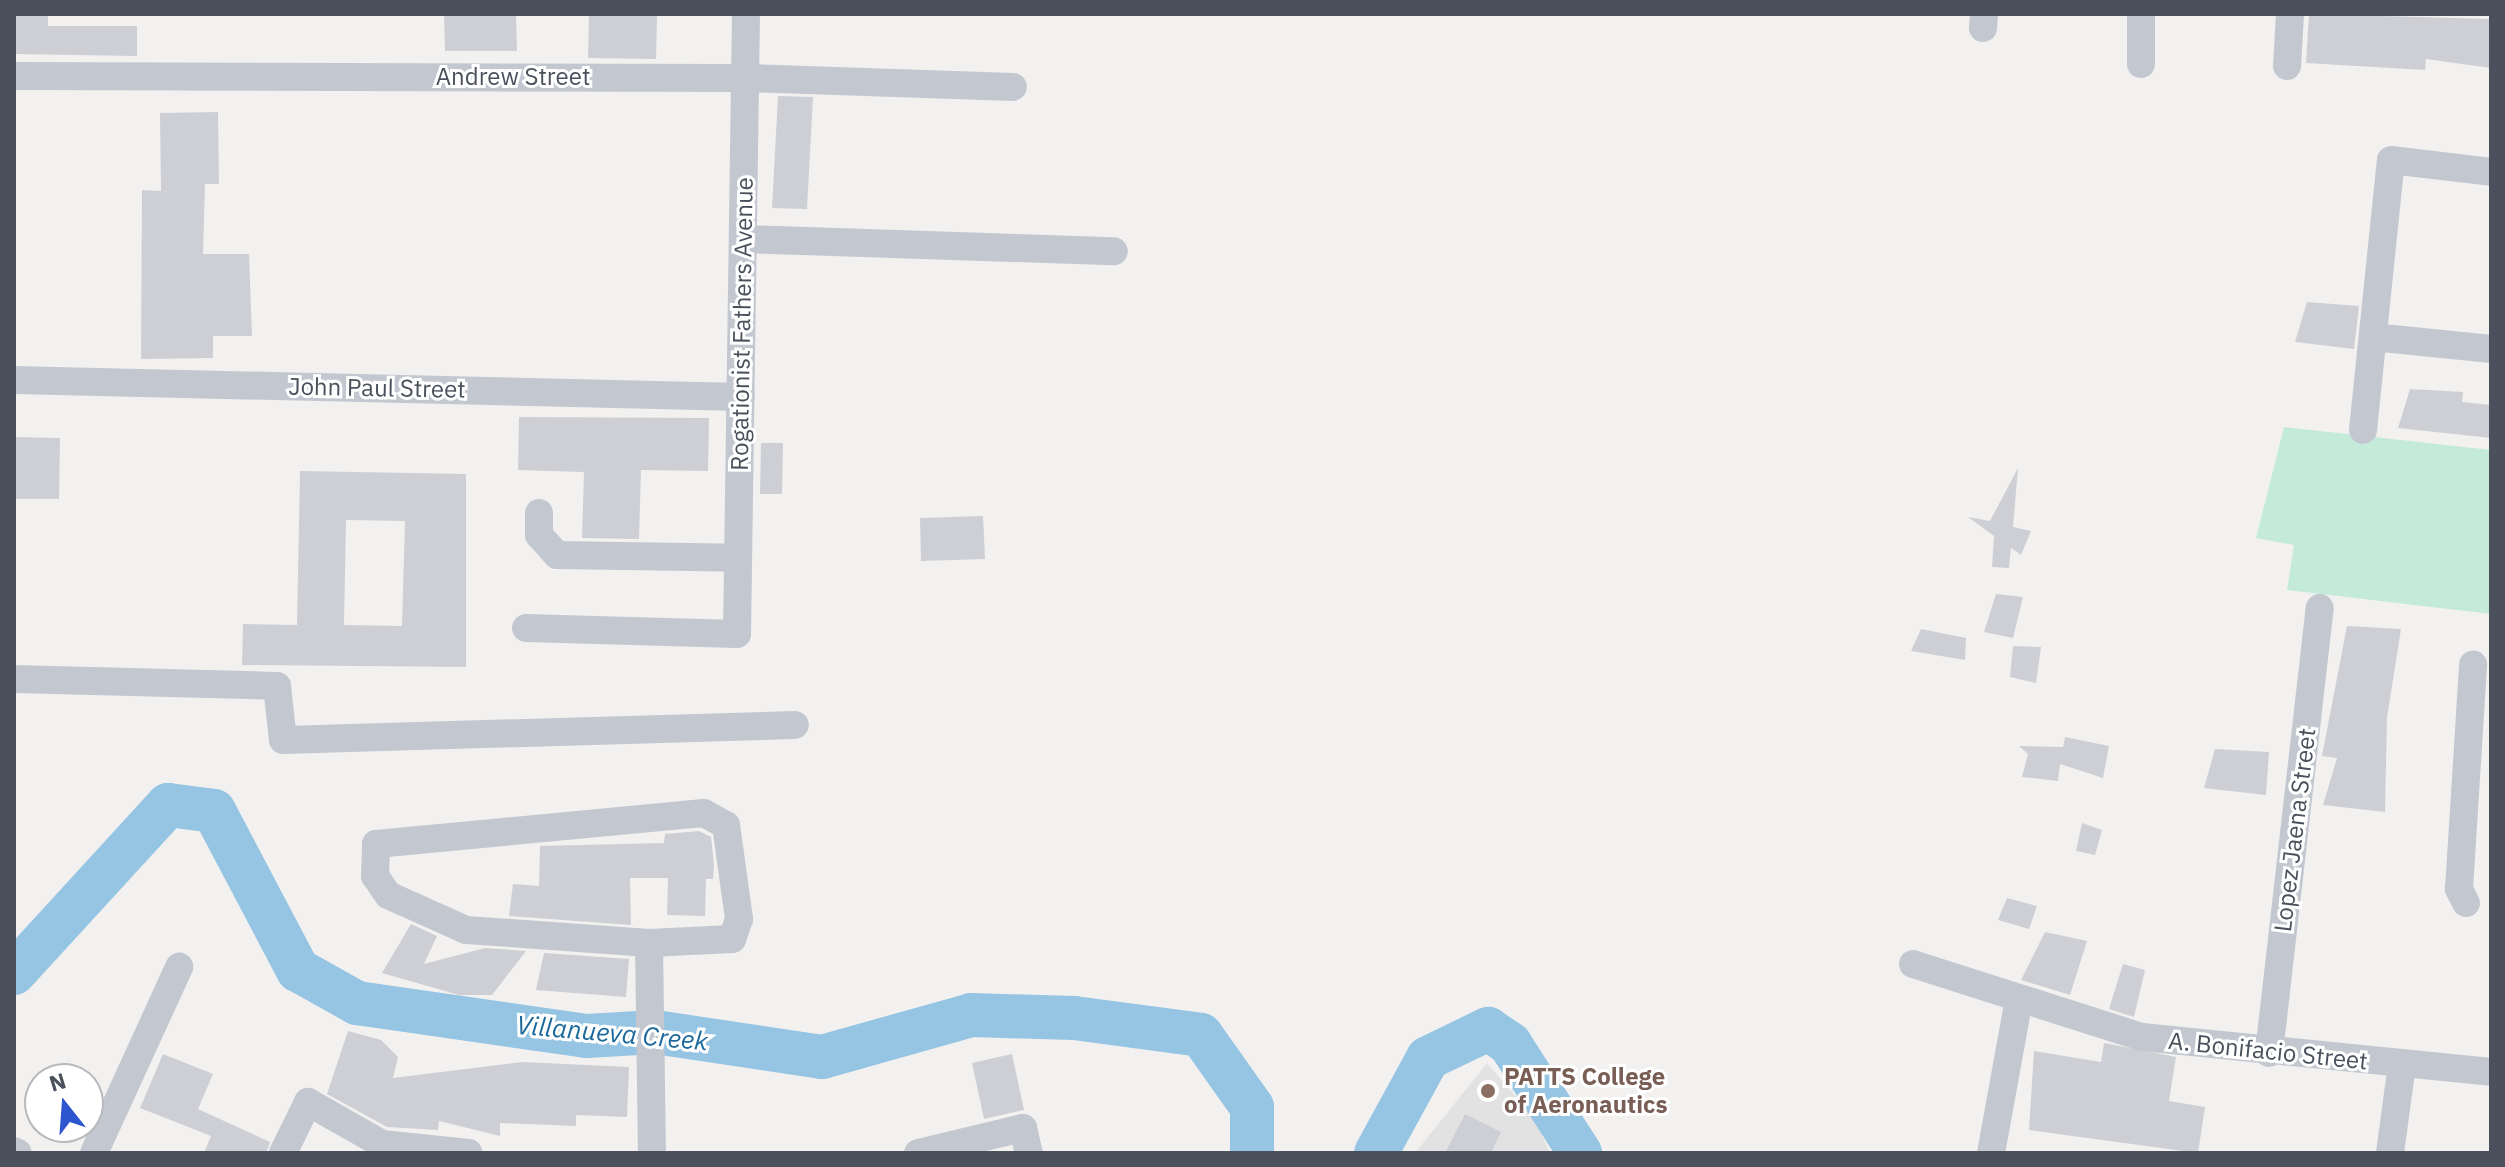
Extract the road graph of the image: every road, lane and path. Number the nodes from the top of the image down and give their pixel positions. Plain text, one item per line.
1 (746, 14) edge
2 (2141, 14) edge
3 (2290, 14) edge
4 (2141, 64) dead end
5 (2287, 66) dead end
6 (14, 76) edge
7 (745, 78) junction
8 (1013, 87) dead end
9 (2491, 172) edge
10 (743, 239) junction
11 (1114, 251) dead end
12 (2373, 337) junction
13 (2491, 349) edge
14 (14, 380) edge
15 (741, 397) junction
16 (2363, 430) dead end
17 (539, 513) dead end
18 (738, 558) junction
19 (2320, 608) dead end
20 (526, 628) dead end
21 (2473, 664) dead end
22 (14, 679) edge
23 (795, 725) dead end
24 (2480, 732) edge
25 (2466, 903) dead end
26 (649, 943) junction
27 (1913, 964) dead end
28 (179, 967) dead end
29 (2019, 999) junction
30 (2269, 1053) junction
31 (2402, 1064) junction
32 (2491, 1072) edge
33 (94, 1153) edge
34 (283, 1153) edge
35 (469, 1153) edge
36 (652, 1153) edge
37 (918, 1153) edge
38 (1029, 1153) edge
39 (1991, 1153) edge
40 (2390, 1153) edge

1 - 7 street, Rogationist Fathers Avenue
2 - 4 street
3 - 5 street
6 - 7 street, Andrew Street
7 - 8 street, Andrew Street
7 - 10 street, Rogationist Fathers Avenue
9 - 12 street
10 - 11 street
10 - 15 street, Rogationist Fathers Avenue
12 - 13 street
12 - 16 street
14 - 15 street, John Paul Street
15 - 18 street, Rogationist Fathers Avenue
17 - 18 street
18 - 20 street, Rogationist Fathers Avenue
19 - 30 street, Lopez Jaena Street
21 - 24 street
22 - 23 street
24 - 25 street
26 - 26 street
26 - 36 street
27 - 29 street, A. Bonifacio Street
28 - 33 street
29 - 30 street, A. Bonifacio Street
29 - 39 street
30 - 31 street, A. Bonifacio Street
31 - 32 street, A. Bonifacio Street
31 - 40 street
34 - 35 street
37 - 38 street

